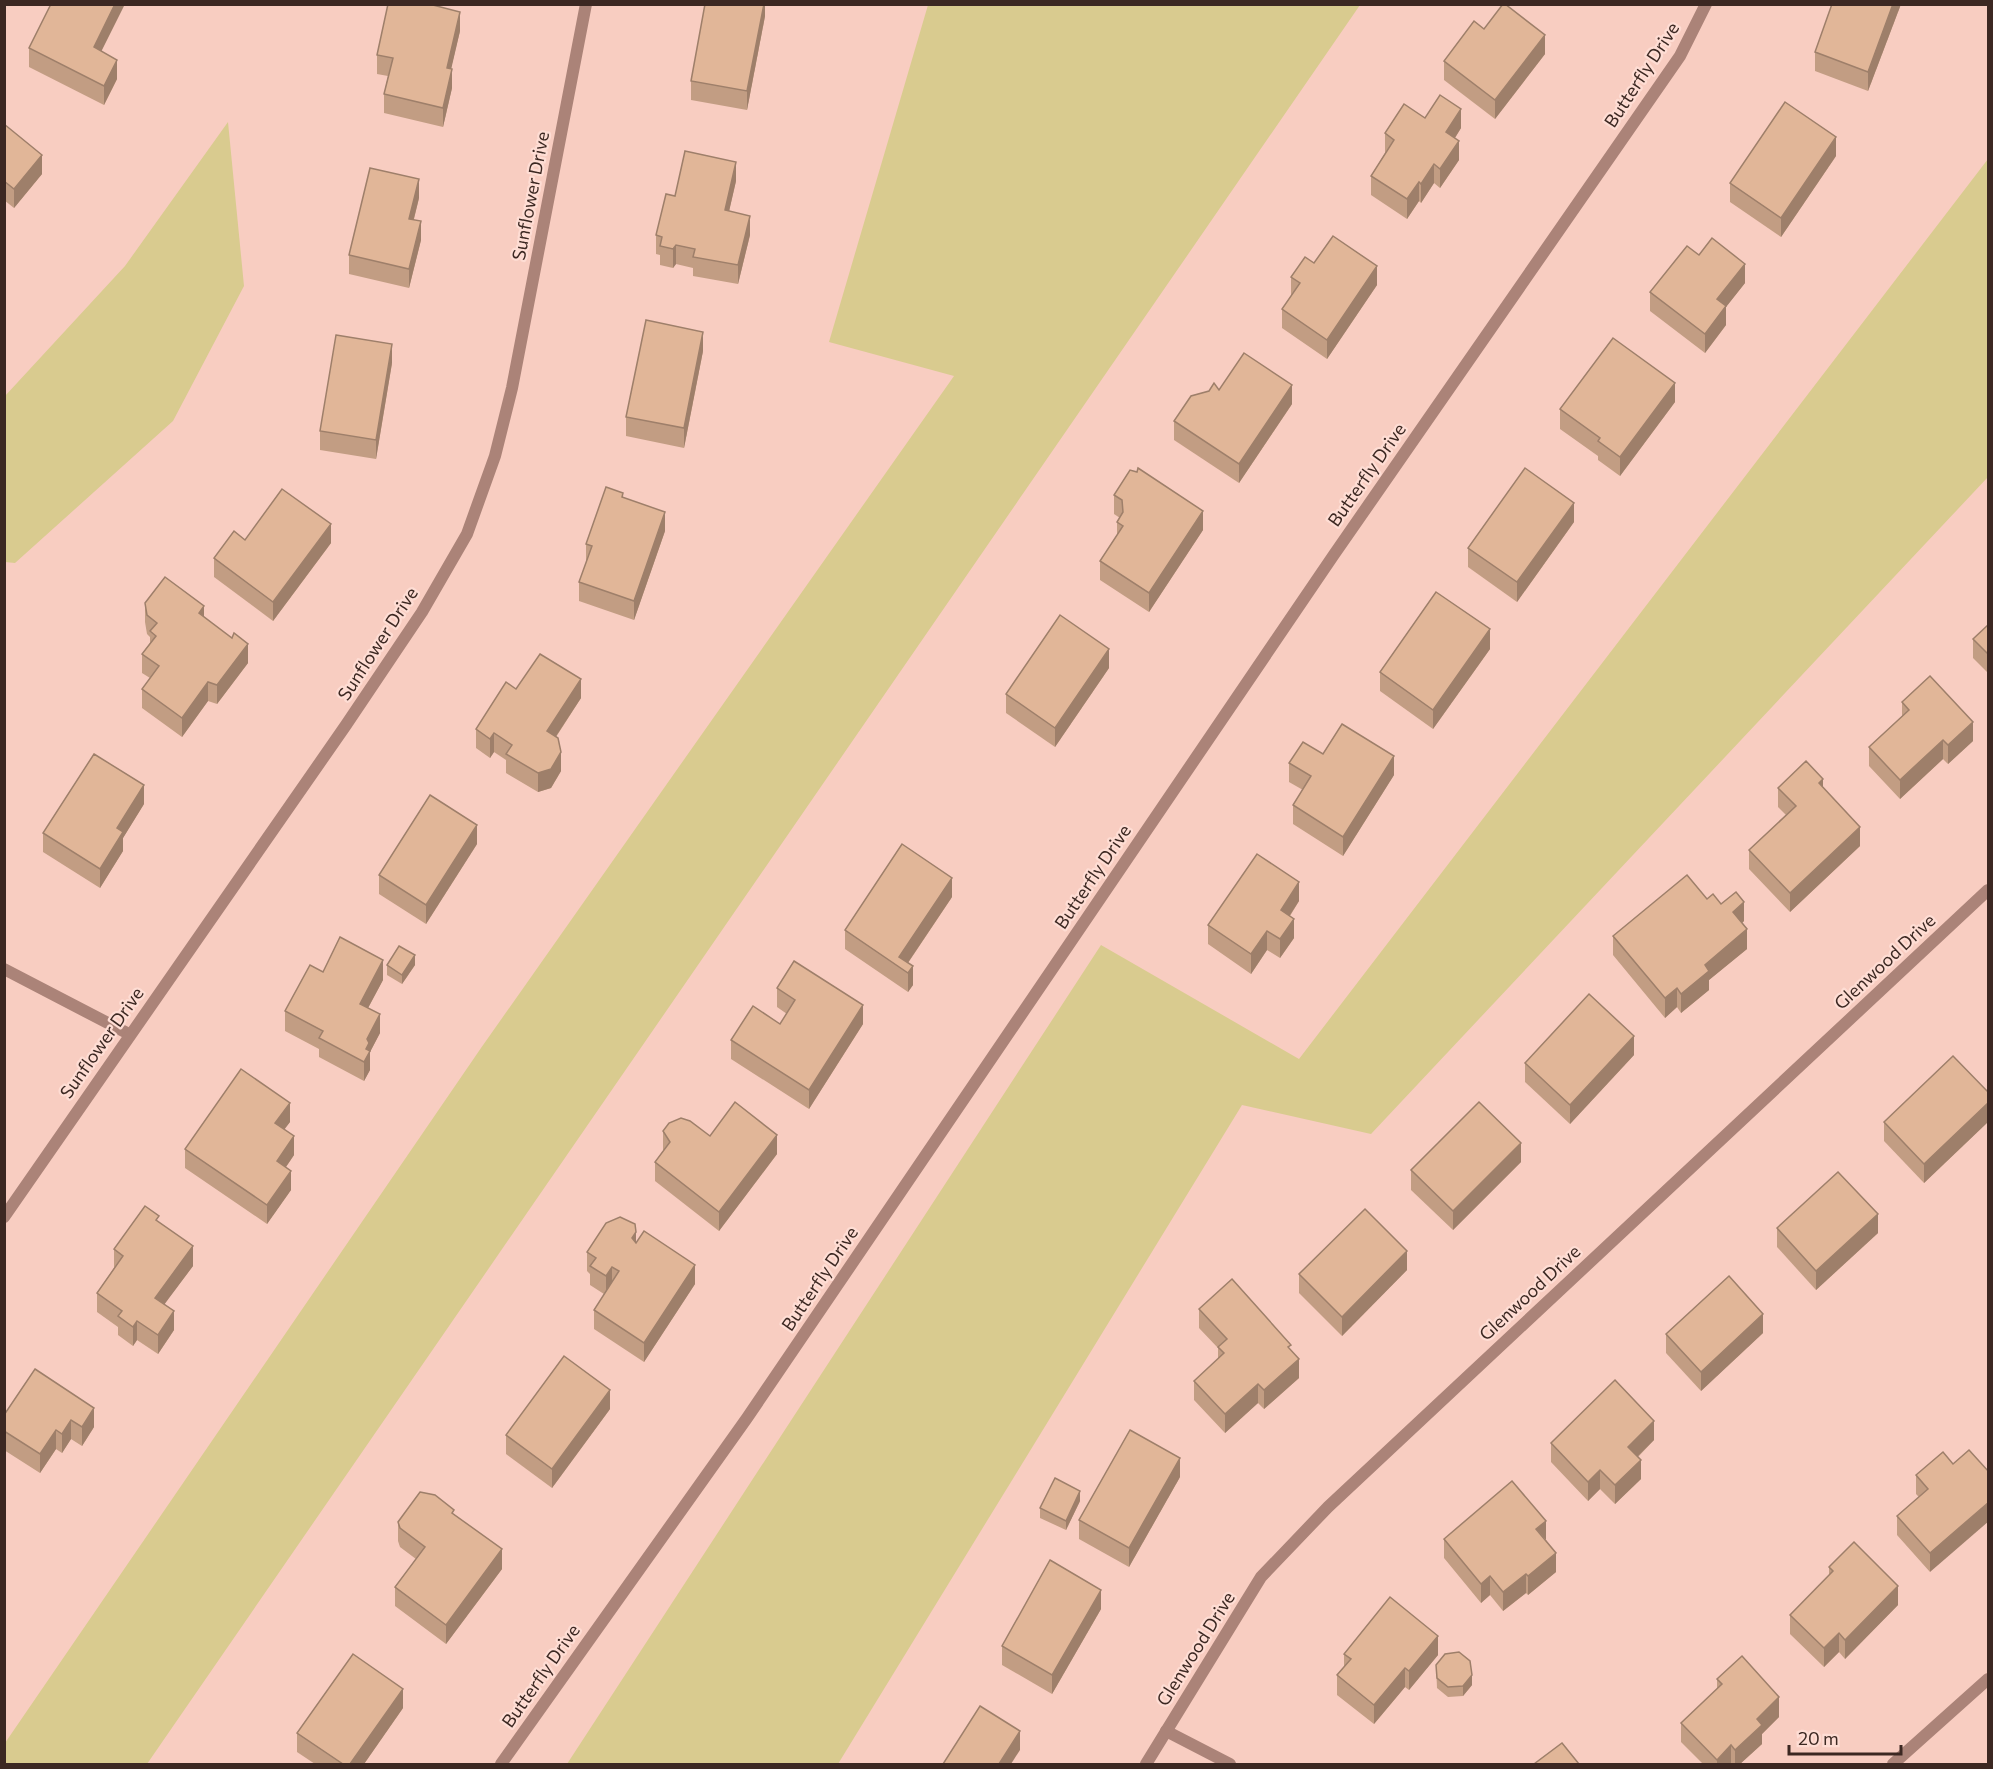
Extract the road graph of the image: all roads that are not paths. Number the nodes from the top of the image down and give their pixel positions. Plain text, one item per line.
1 (586, 4) edge
2 (1706, 4) edge
3 (1989, 890) edge
4 (4, 969) edge
5 (129, 1034) junction
6 (4, 1217) edge
7 (1989, 1679) edge
8 (1166, 1731) junction
9 (501, 1764) edge
10 (1146, 1764) edge
11 (1230, 1764) edge
12 (1893, 1764) edge

1 - 5 street, Sunflower Drive
2 - 9 street, Butterfly Drive
3 - 8 street, Glenwood Drive
4 - 5 street
5 - 6 street, Sunflower Drive
7 - 12 street
8 - 10 street, Glenwood Drive
8 - 11 street

